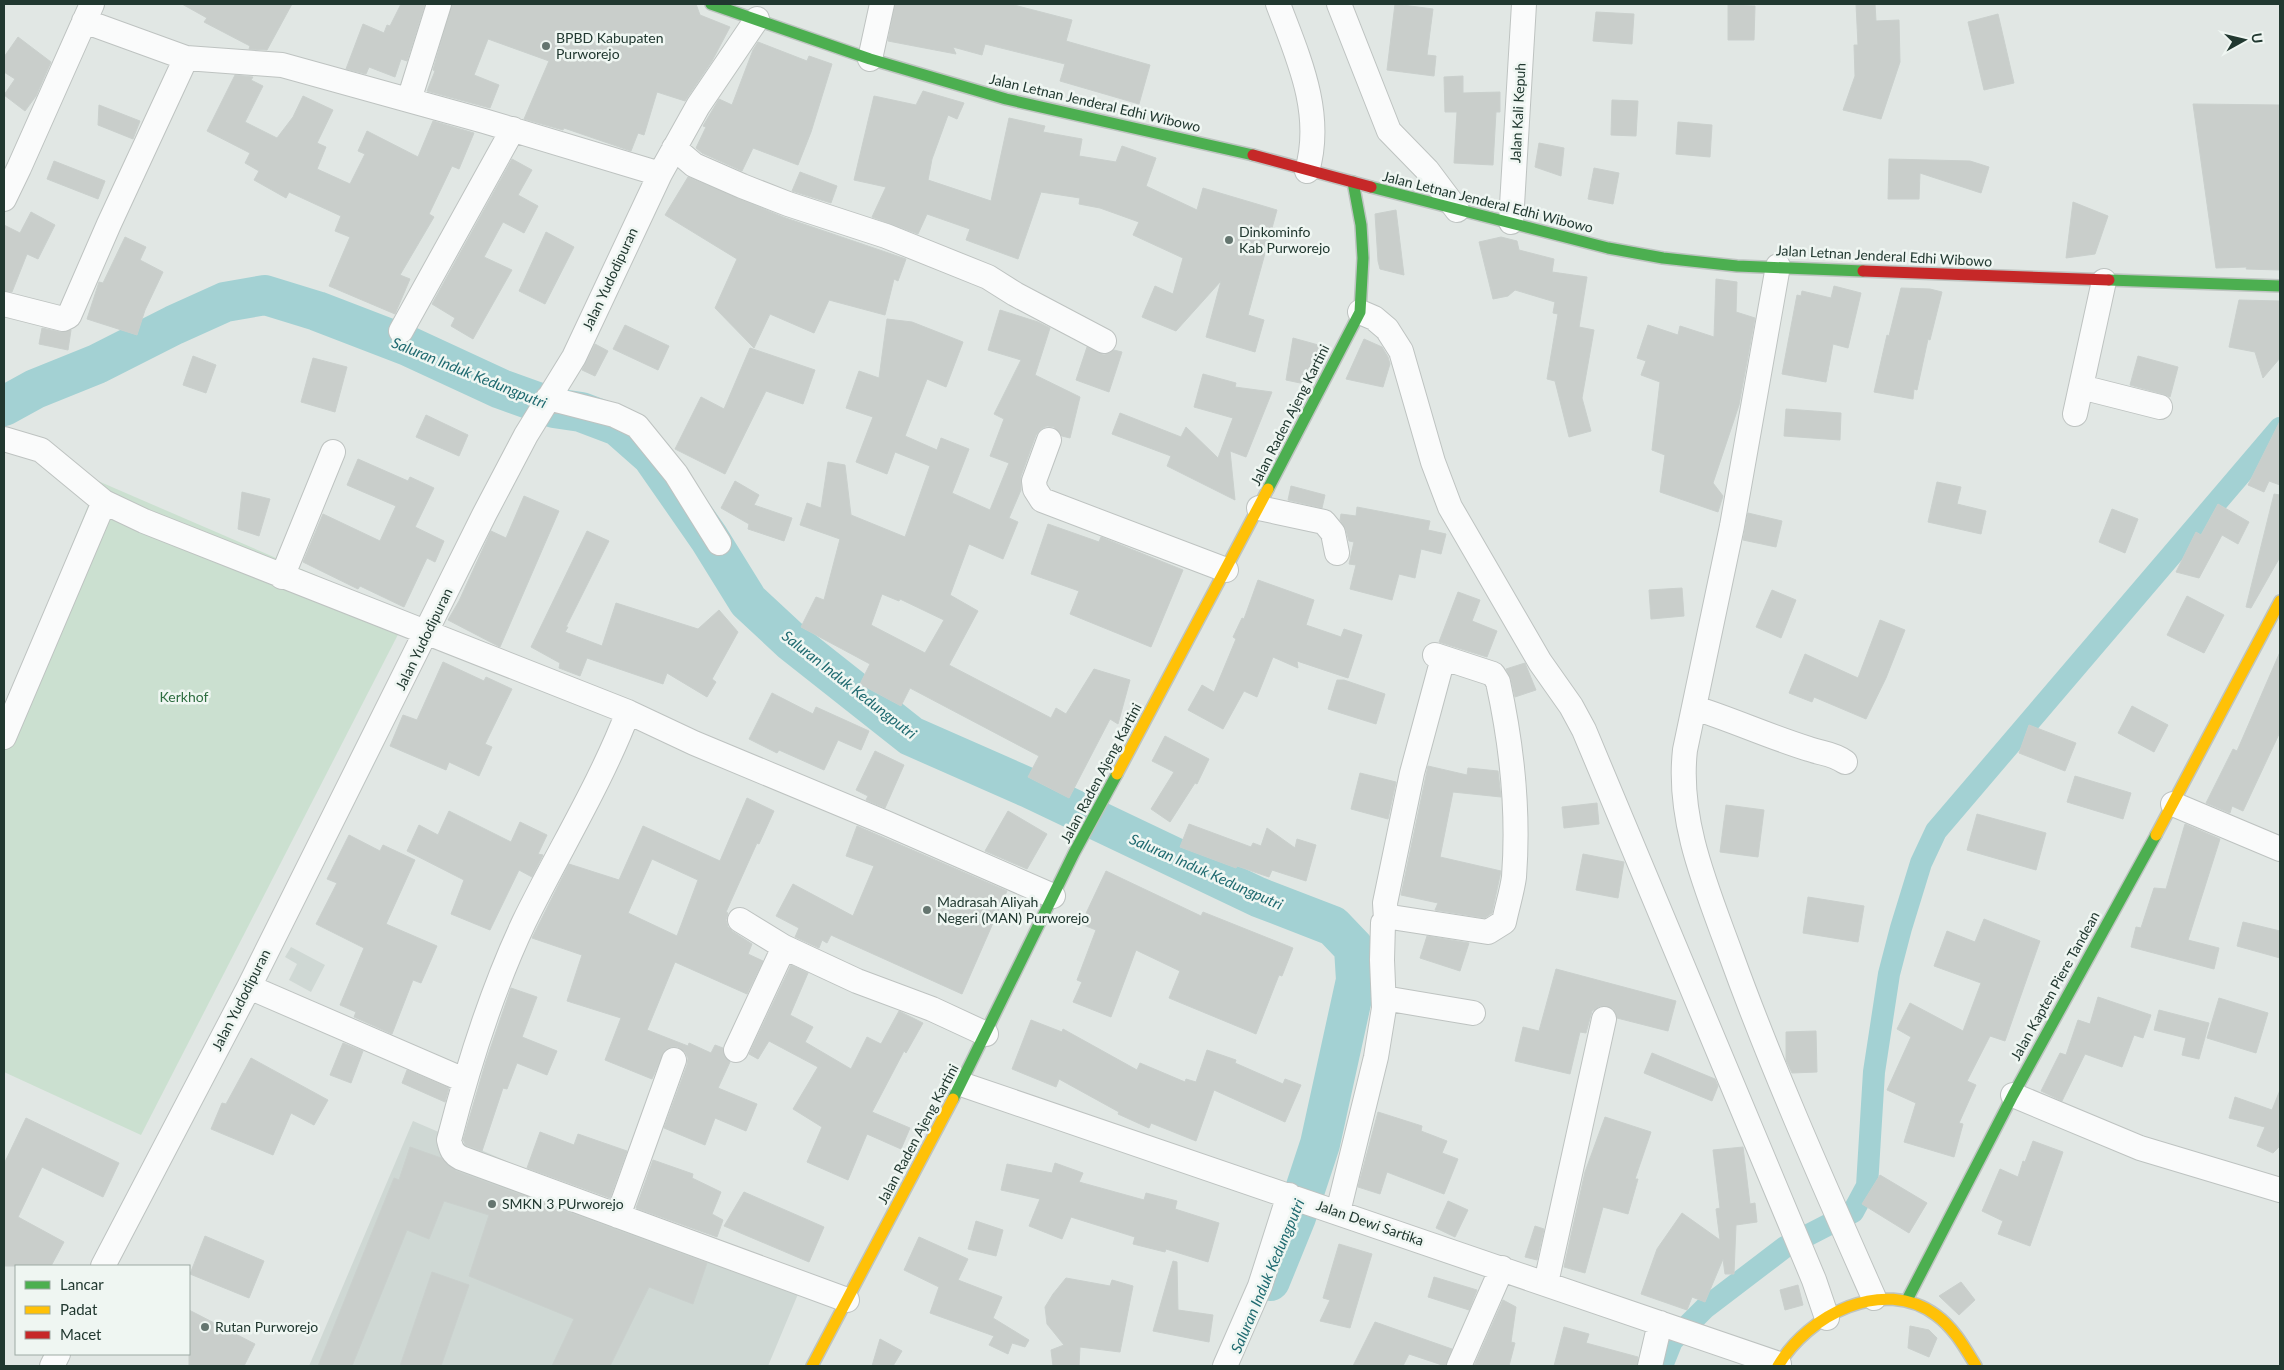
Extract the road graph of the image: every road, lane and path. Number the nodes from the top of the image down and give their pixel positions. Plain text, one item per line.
1 (439, 4) edge
2 (711, 4) edge
3 (882, 4) edge
4 (1278, 4) edge
5 (1339, 4) edge
6 (1524, 4) edge
7 (88, 13) edge
8 (757, 19) junction
9 (186, 58) junction
10 (870, 59) junction
11 (409, 100) junction
12 (513, 129) junction
13 (674, 148) junction
14 (1307, 171) junction
15 (660, 174) junction
16 (1353, 182) junction
17 (4, 198) edge
18 (1457, 210) junction
19 (1511, 222) junction
20 (1778, 266) junction
21 (2104, 281) junction
22 (2280, 286) edge
23 (4, 304) edge
24 (1360, 312) junction
25 (401, 331) dead end
26 (1104, 341) dead end
27 (2081, 387) junction
28 (547, 400) junction
29 (2160, 407) dead end
30 (2075, 414) dead end
31 (4, 439) edge
32 (1050, 440) dead end
33 (333, 452) dead end
34 (104, 502) junction
35 (1258, 508) junction
36 (719, 543) dead end
37 (1337, 553) dead end
38 (1226, 570) junction
39 (282, 577) junction
40 (2280, 601) edge
41 (427, 632) junction
42 (1694, 708) junction
43 (628, 712) junction
44 (4, 737) edge
45 (1845, 762) dead end
46 (2173, 804) junction
47 (2280, 849) edge
48 (1053, 896) junction
49 (1386, 919) junction
50 (740, 920) dead end
51 (784, 947) junction
52 (249, 987) junction
53 (1384, 998) junction
54 (1474, 1012) dead end
55 (1604, 1019) dead end
56 (986, 1034) junction
57 (736, 1050) dead end
58 (674, 1060) dead end
59 (464, 1080) junction
60 (961, 1084) junction
61 (2013, 1095) junction
62 (2280, 1190) edge
63 (1290, 1195) junction
64 (1333, 1210) junction
65 (618, 1216) junction
66 (104, 1265) edge
67 (1502, 1268) junction
68 (1546, 1283) junction
69 (1874, 1298) junction
70 (847, 1300) junction
71 (1907, 1300) junction
72 (1827, 1318) junction
73 (1664, 1324) junction
74 (1778, 1365) edge
75 (812, 1366) edge
76 (1225, 1366) edge
77 (1459, 1366) edge
78 (1650, 1366) edge
79 (1976, 1366) edge

1 - 11 street
2 - 8 street, Jalan Letnan Jenderal Edhi Wibowo
3 - 10 street
4 - 14 street
5 - 18 street
6 - 19 street, Jalan Kali Kepuh
7 - 9 street
7 - 17 street
8 - 10 street, Jalan Letnan Jenderal Edhi Wibowo
8 - 13 street, Jalan Yudodipuran
9 - 11 street
9 - 23 street
10 - 14 street, Jalan Letnan Jenderal Edhi Wibowo
11 - 12 street
12 - 15 street
12 - 25 street
13 - 15 street, Jalan Yudodipuran
13 - 26 street
14 - 16 street, Jalan Letnan Jenderal Edhi Wibowo
15 - 28 street, Jalan Yudodipuran
16 - 18 street, Jalan Letnan Jenderal Edhi Wibowo
16 - 24 street, Jalan Raden Ajeng Kartini
18 - 19 street, Jalan Letnan Jenderal Edhi Wibowo
19 - 20 street, Jalan Letnan Jenderal Edhi Wibowo
20 - 21 street, Jalan Letnan Jenderal Edhi Wibowo
20 - 42 street
21 - 22 street, Jalan Letnan Jenderal Edhi Wibowo
21 - 27 street
24 - 35 street, Jalan Raden Ajeng Kartini
24 - 72 street
27 - 29 street
27 - 30 street
28 - 36 street
28 - 41 street, Jalan Yudodipuran
31 - 34 street
32 - 38 street
33 - 39 street
34 - 39 street
34 - 44 street
35 - 37 street
35 - 38 street, Jalan Raden Ajeng Kartini
38 - 48 street, Jalan Raden Ajeng Kartini
39 - 41 street
40 - 46 street, Jalan Kapten Piere Tandean
41 - 43 street
41 - 52 street, Jalan Yudodipuran
42 - 45 street
42 - 69 street
43 - 48 street
43 - 59 street
46 - 47 street
46 - 61 street, Jalan Kapten Piere Tandean
48 - 56 street, Jalan Raden Ajeng Kartini
49 - 49 street
49 - 53 street
50 - 51 street
51 - 56 street
51 - 57 street
52 - 59 street
52 - 66 street, Jalan Yudodipuran
53 - 54 street
53 - 64 street
55 - 68 street
56 - 60 street, Jalan Raden Ajeng Kartini
58 - 65 street
59 - 65 street
60 - 63 street, Jalan Dewi Sartika
60 - 70 street, Jalan Raden Ajeng Kartini
61 - 62 street
61 - 71 street, Jalan Kapten Piere Tandean
63 - 64 street, Jalan Dewi Sartika
63 - 76 street
64 - 67 street, Jalan Dewi Sartika
65 - 70 street
67 - 68 street, Jalan Dewi Sartika
67 - 77 street
68 - 73 street, Jalan Dewi Sartika
69 - 71 street
69 - 72 street
70 - 75 street, Jalan Raden Ajeng Kartini
71 - 79 street
72 - 74 street
73 - 74 street, Jalan Dewi Sartika
73 - 78 street

